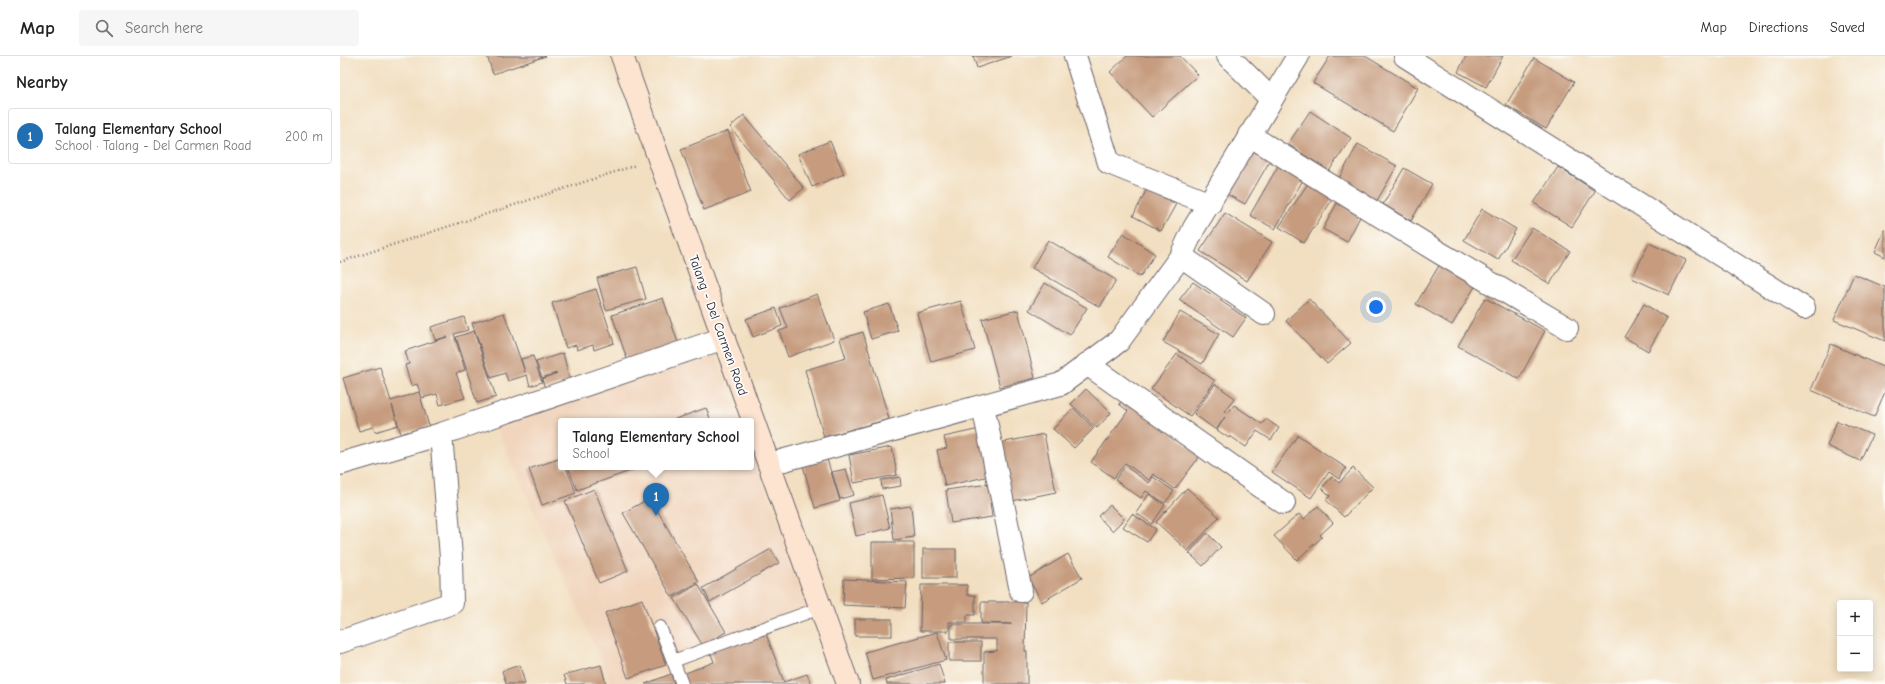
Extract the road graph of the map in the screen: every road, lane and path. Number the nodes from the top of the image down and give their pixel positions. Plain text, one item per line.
1 (622, 56) edge
2 (1075, 56) edge
3 (1228, 56) edge
4 (1298, 56) edge
5 (1405, 56) edge
6 (1271, 99) junction
7 (1249, 135) junction
8 (658, 158) junction
9 (1210, 204) junction
10 (1181, 256) junction
11 (340, 262) edge
12 (1804, 308) dead end
13 (1264, 314) dead end
14 (1567, 328) dead end
15 (724, 338) junction
16 (1087, 364) junction
17 (983, 406) junction
18 (753, 418) edge
19 (754, 420) edge
20 (441, 434) junction
21 (340, 464) edge
22 (770, 464) junction
23 (1284, 503) dead end
24 (1021, 591) dead end
25 (820, 608) junction
26 (660, 627) dead end
27 (340, 642) edge
28 (673, 661) junction
29 (682, 684) edge
30 (848, 684) edge

1 - 8 street, Talang - Del Carmen Road
2 - 9 street
3 - 6 street
4 - 6 street
5 - 12 street
6 - 7 street
7 - 9 street
7 - 14 street
8 - 11 path
8 - 15 street, Talang - Del Carmen Road
9 - 10 street
10 - 13 street
10 - 16 street
15 - 18 street, Talang - Del Carmen Road
15 - 20 street
16 - 17 street
16 - 23 street
17 - 22 street
17 - 24 street
19 - 22 street, Talang - Del Carmen Road
20 - 21 street
20 - 27 street
22 - 25 street, Talang - Del Carmen Road
25 - 28 lane
25 - 30 street, Talang - Del Carmen Road
26 - 28 lane
28 - 29 lane

